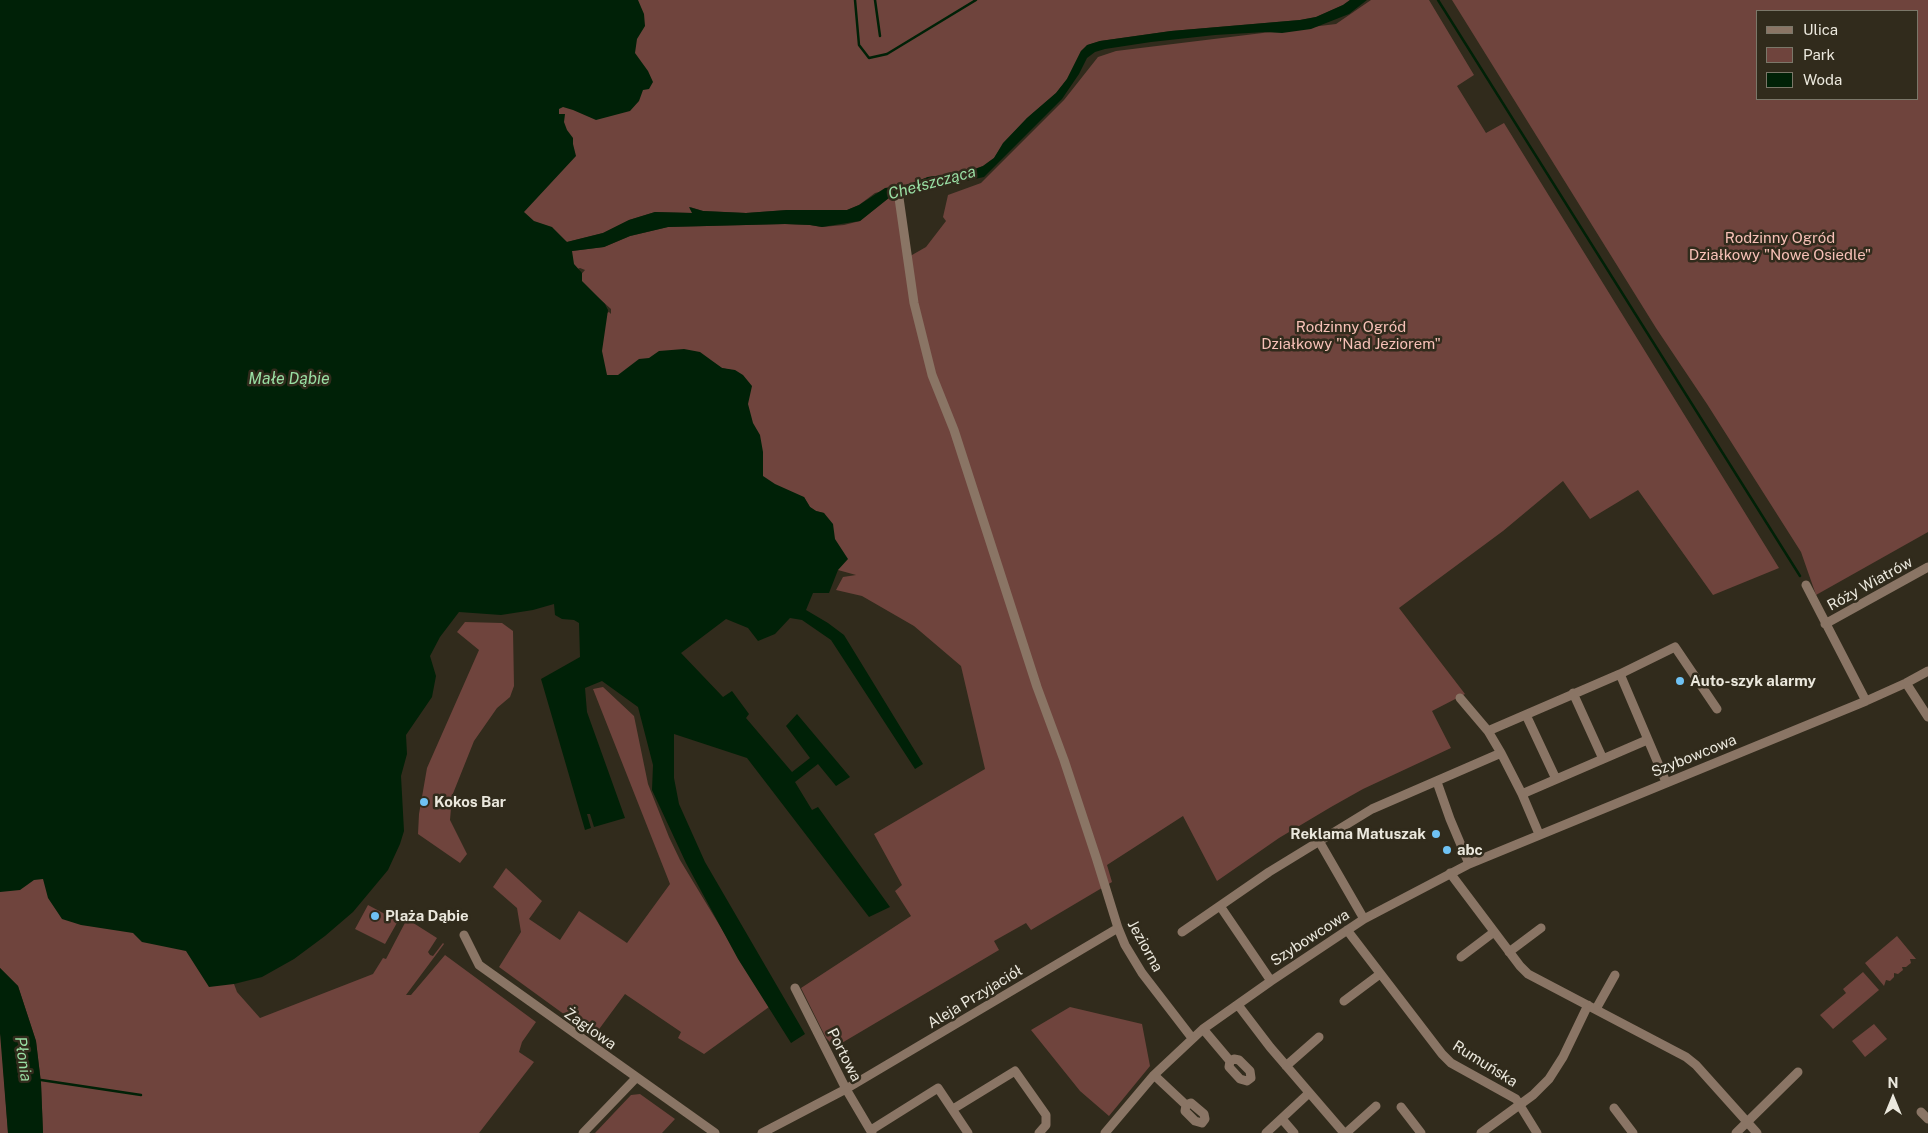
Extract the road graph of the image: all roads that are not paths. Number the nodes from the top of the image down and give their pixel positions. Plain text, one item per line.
1 (899, 198) dead end
2 (1928, 567) edge
3 (1806, 585) dead end
4 (1826, 624) junction
5 (1928, 671) edge
6 (1620, 674) junction
7 (1906, 683) junction
8 (1573, 693) junction
9 (1460, 698) dead end
10 (1866, 701) junction
11 (1717, 709) dead end
12 (1526, 715) junction
13 (1928, 717) edge
14 (1488, 732) junction
15 (1648, 740) junction
16 (1501, 753) junction
17 (1603, 759) junction
18 (1556, 779) junction
19 (1437, 782) junction
20 (1666, 782) junction
21 (1522, 794) junction
22 (1539, 834) junction
23 (1319, 842) junction
24 (1469, 864) junction
25 (1450, 873) junction
26 (1220, 906) junction
27 (1364, 919) junction
28 (1118, 928) junction
29 (1541, 928) dead end
30 (1347, 930) junction
31 (1182, 932) dead end
32 (1494, 932) junction
33 (464, 935) dead end
34 (1509, 952) junction
35 (1461, 958) dead end
36 (1380, 974) junction
37 (1614, 975) dead end
38 (1271, 981) junction
39 (795, 988) dead end
40 (1344, 1001) dead end
41 (1238, 1005) junction
42 (1592, 1007) junction
43 (1202, 1029) junction
44 (1319, 1037) dead end
45 (1192, 1038) junction
46 (1230, 1061) dead end
47 (1286, 1066) junction
48 (1798, 1072) dead end
49 (1154, 1075) junction
50 (636, 1078) junction
51 (846, 1089) junction
52 (1309, 1093) junction
53 (1520, 1104) junction
54 (1186, 1105) dead end
55 (1376, 1106) dead end
56 (1401, 1107) dead end
57 (1614, 1108) dead end
58 (953, 1109) junction
59 (1921, 1112) dead end
60 (1282, 1119) junction
61 (1928, 1120) edge
62 (1747, 1122) junction
63 (1108, 1130) edge
64 (872, 1131) edge
65 (583, 1133) edge
66 (715, 1133) edge
67 (762, 1133) edge
68 (968, 1133) edge
69 (1039, 1133) edge
70 (1119, 1133) edge
71 (1266, 1133) edge
72 (1294, 1133) edge
73 (1345, 1133) edge
74 (1421, 1133) edge
75 (1481, 1133) edge
76 (1537, 1133) edge
77 (1633, 1133) edge
78 (1736, 1133) edge
79 (1757, 1133) edge

1 - 28 street, Jeziorna
2 - 4 street, Róży Wiatrów
3 - 4 street
4 - 10 street
5 - 7 street, Szybowcowa
6 - 8 street
6 - 11 street
6 - 15 street
7 - 10 street, Szybowcowa
7 - 13 street
8 - 12 street
8 - 17 street
9 - 14 street
10 - 20 street, Szybowcowa
12 - 14 street
12 - 18 street
14 - 16 street
15 - 17 street
15 - 20 street
16 - 19 street
16 - 21 street
17 - 18 street
18 - 21 street
19 - 23 street
19 - 24 street
20 - 22 street, Szybowcowa
21 - 22 street
22 - 24 street, Szybowcowa
23 - 26 street
23 - 27 street, Szybowcowa
24 - 25 street, Szybowcowa
25 - 27 street, Szybowcowa
25 - 32 street
26 - 31 street
26 - 38 street, Szybowcowa
27 - 30 street, Szybowcowa
28 - 45 street, Jeziorna
28 - 51 street, Aleja Przyjaciół
29 - 34 street
30 - 36 street, Rumuńska
30 - 38 street, Szybowcowa
32 - 34 street
32 - 35 street
33 - 50 street, Żaglowa
34 - 42 street
36 - 40 street
36 - 53 street, Rumuńska
37 - 42 street
38 - 41 street, Szybowcowa
39 - 51 street, Portowa
41 - 43 street, Szybowcowa
41 - 47 street
42 - 53 street
42 - 62 street
43 - 45 street, Szybowcowa
43 - 46 street
44 - 47 street
45 - 49 street, Szybowcowa
47 - 52 street
48 - 62 street
49 - 54 street
49 - 63 street, Szybowcowa
50 - 65 street
50 - 66 street, Żaglowa
51 - 64 street, Portowa
51 - 67 street
52 - 60 street
52 - 73 street
53 - 75 street
53 - 76 street, Rumuńska
55 - 73 street
56 - 74 street
57 - 77 street
58 - 64 street
58 - 68 street
58 - 69 street
59 - 61 street
60 - 71 street
60 - 72 street
62 - 78 street
62 - 79 street
63 - 70 street, Szybowcowa

